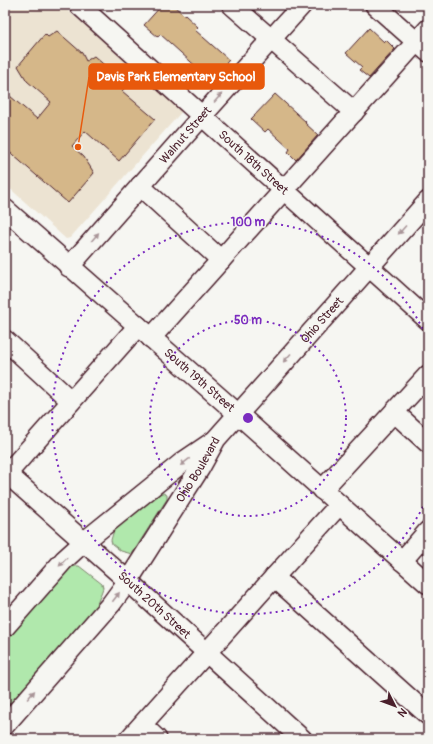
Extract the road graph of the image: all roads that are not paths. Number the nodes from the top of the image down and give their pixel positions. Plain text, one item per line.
1 (79, 5) edge
2 (232, 5) edge
3 (302, 5) edge
4 (375, 5) edge
5 (271, 39) junction
6 (424, 41) edge
7 (354, 112) junction
8 (202, 116) junction
9 (140, 186) junction
10 (284, 190) junction
11 (428, 201) edge
12 (5, 209) edge
13 (221, 260) junction
14 (69, 267) junction
15 (368, 267) junction
16 (428, 320) edge
17 (145, 332) junction
18 (5, 340) edge
19 (428, 375) edge
20 (71, 401) junction
21 (394, 412) junction
22 (238, 414) junction
23 (216, 439) junction
24 (428, 443) edge
25 (6, 474) edge
26 (322, 490) junction
27 (339, 505) junction
28 (428, 531) edge
29 (85, 542) junction
30 (402, 561) junction
31 (274, 577) junction
32 (128, 581) junction
33 (428, 584) edge
34 (5, 627) edge
35 (207, 652) junction
36 (428, 715) edge
37 (5, 725) edge
38 (135, 732) edge
39 (157, 739) edge
40 (302, 739) edge

1 - 8 street, South 18th Street
2 - 5 street
3 - 5 street, Walnut Street
4 - 6 street
5 - 7 street
8 -> 5 street, Walnut Street
6 - 7 street
7 - 10 street
8 - 9 street, Walnut Street
8 - 10 street, South 18th Street
9 - 13 street
14 -> 9 street, Walnut Street
10 - 13 street
10 - 15 street, South 18th Street
11 -> 15 street, Ohio Street
12 - 14 street, South 19th Street
13 - 17 street
14 - 17 street, South 19th Street
15 - 16 street, South 18th Street
15 -> 22 street, Ohio Street
17 - 20 street
17 - 22 street, South 19th Street
18 - 20 street
19 - 21 street
20 - 25 street
21 - 24 street
21 - 26 street
22 - 23 street, Ohio Street
22 - 26 street, South 19th Street
23 -> 29 street, Ohio Boulevard
23 - 32 street, Ohio Boulevard
25 - 29 street, South 20th Street
26 - 27 street, South 19th Street
27 - 30 street, South 19th Street
27 - 31 street
28 - 30 street
29 - 32 street, South 20th Street
29 -> 34 street, Ohio Boulevard
30 - 33 street, South 19th Street
31 - 35 street
31 - 36 street
32 - 35 street, South 20th Street
37 -> 32 street, Ohio Boulevard
35 - 38 street
35 - 40 street, South 20th Street
38 - 39 street

